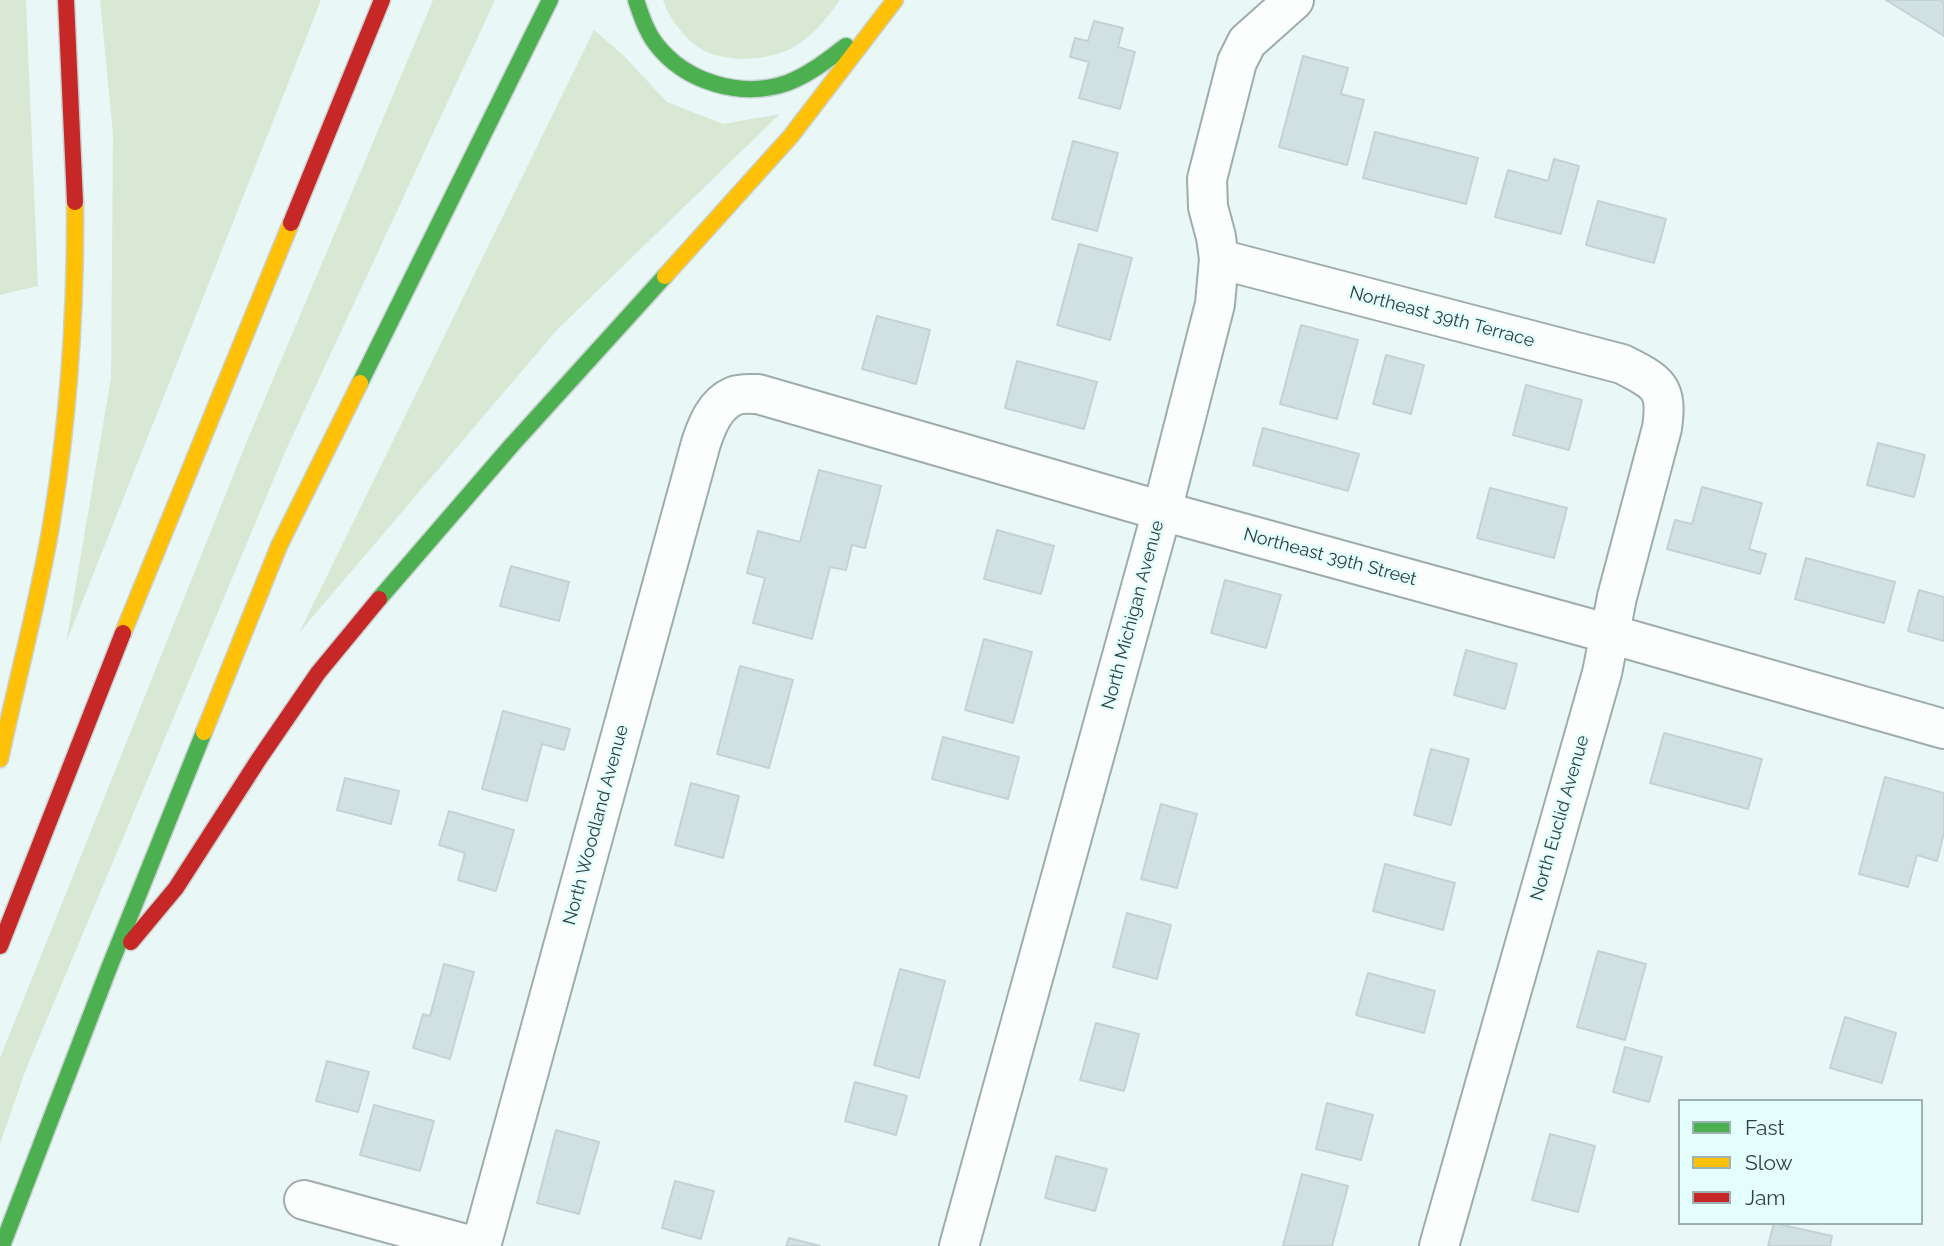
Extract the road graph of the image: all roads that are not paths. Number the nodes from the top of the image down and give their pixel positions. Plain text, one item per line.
1 (66, 0) edge
2 (382, 0) edge
3 (550, 0) edge
4 (636, 0) edge
5 (895, 0) edge
6 (1294, 0) edge
7 (876, 24) junction
8 (1219, 259) junction
9 (1660, 388) joint
10 (719, 408) joint
11 (1162, 511) junction
12 (1610, 634) junction
13 (1944, 729) edge
14 (0, 759) edge
15 (0, 946) edge
16 (109, 968) junction
17 (304, 1200) dead end
18 (2, 1246) edge
19 (473, 1246) edge
20 (481, 1246) edge
21 (959, 1246) edge
22 (1439, 1246) edge

1 - 14 highway
2 - 15 highway
3 - 16 highway
4 - 7 highway
5 - 7 highway
6 - 8 street, North Michigan Avenue
7 - 16 highway
8 - 9 street, Northeast 39th Terrace
8 - 11 street, North Michigan Avenue
9 - 12 street, North Euclid Avenue
10 - 11 street, Northeast 39th Street
10 - 20 street, North Woodland Avenue
11 - 12 street, Northeast 39th Street
11 - 21 street, North Michigan Avenue
12 - 13 street, Northeast 39th Street
12 - 22 street, North Euclid Avenue
16 - 18 highway
17 - 19 street

